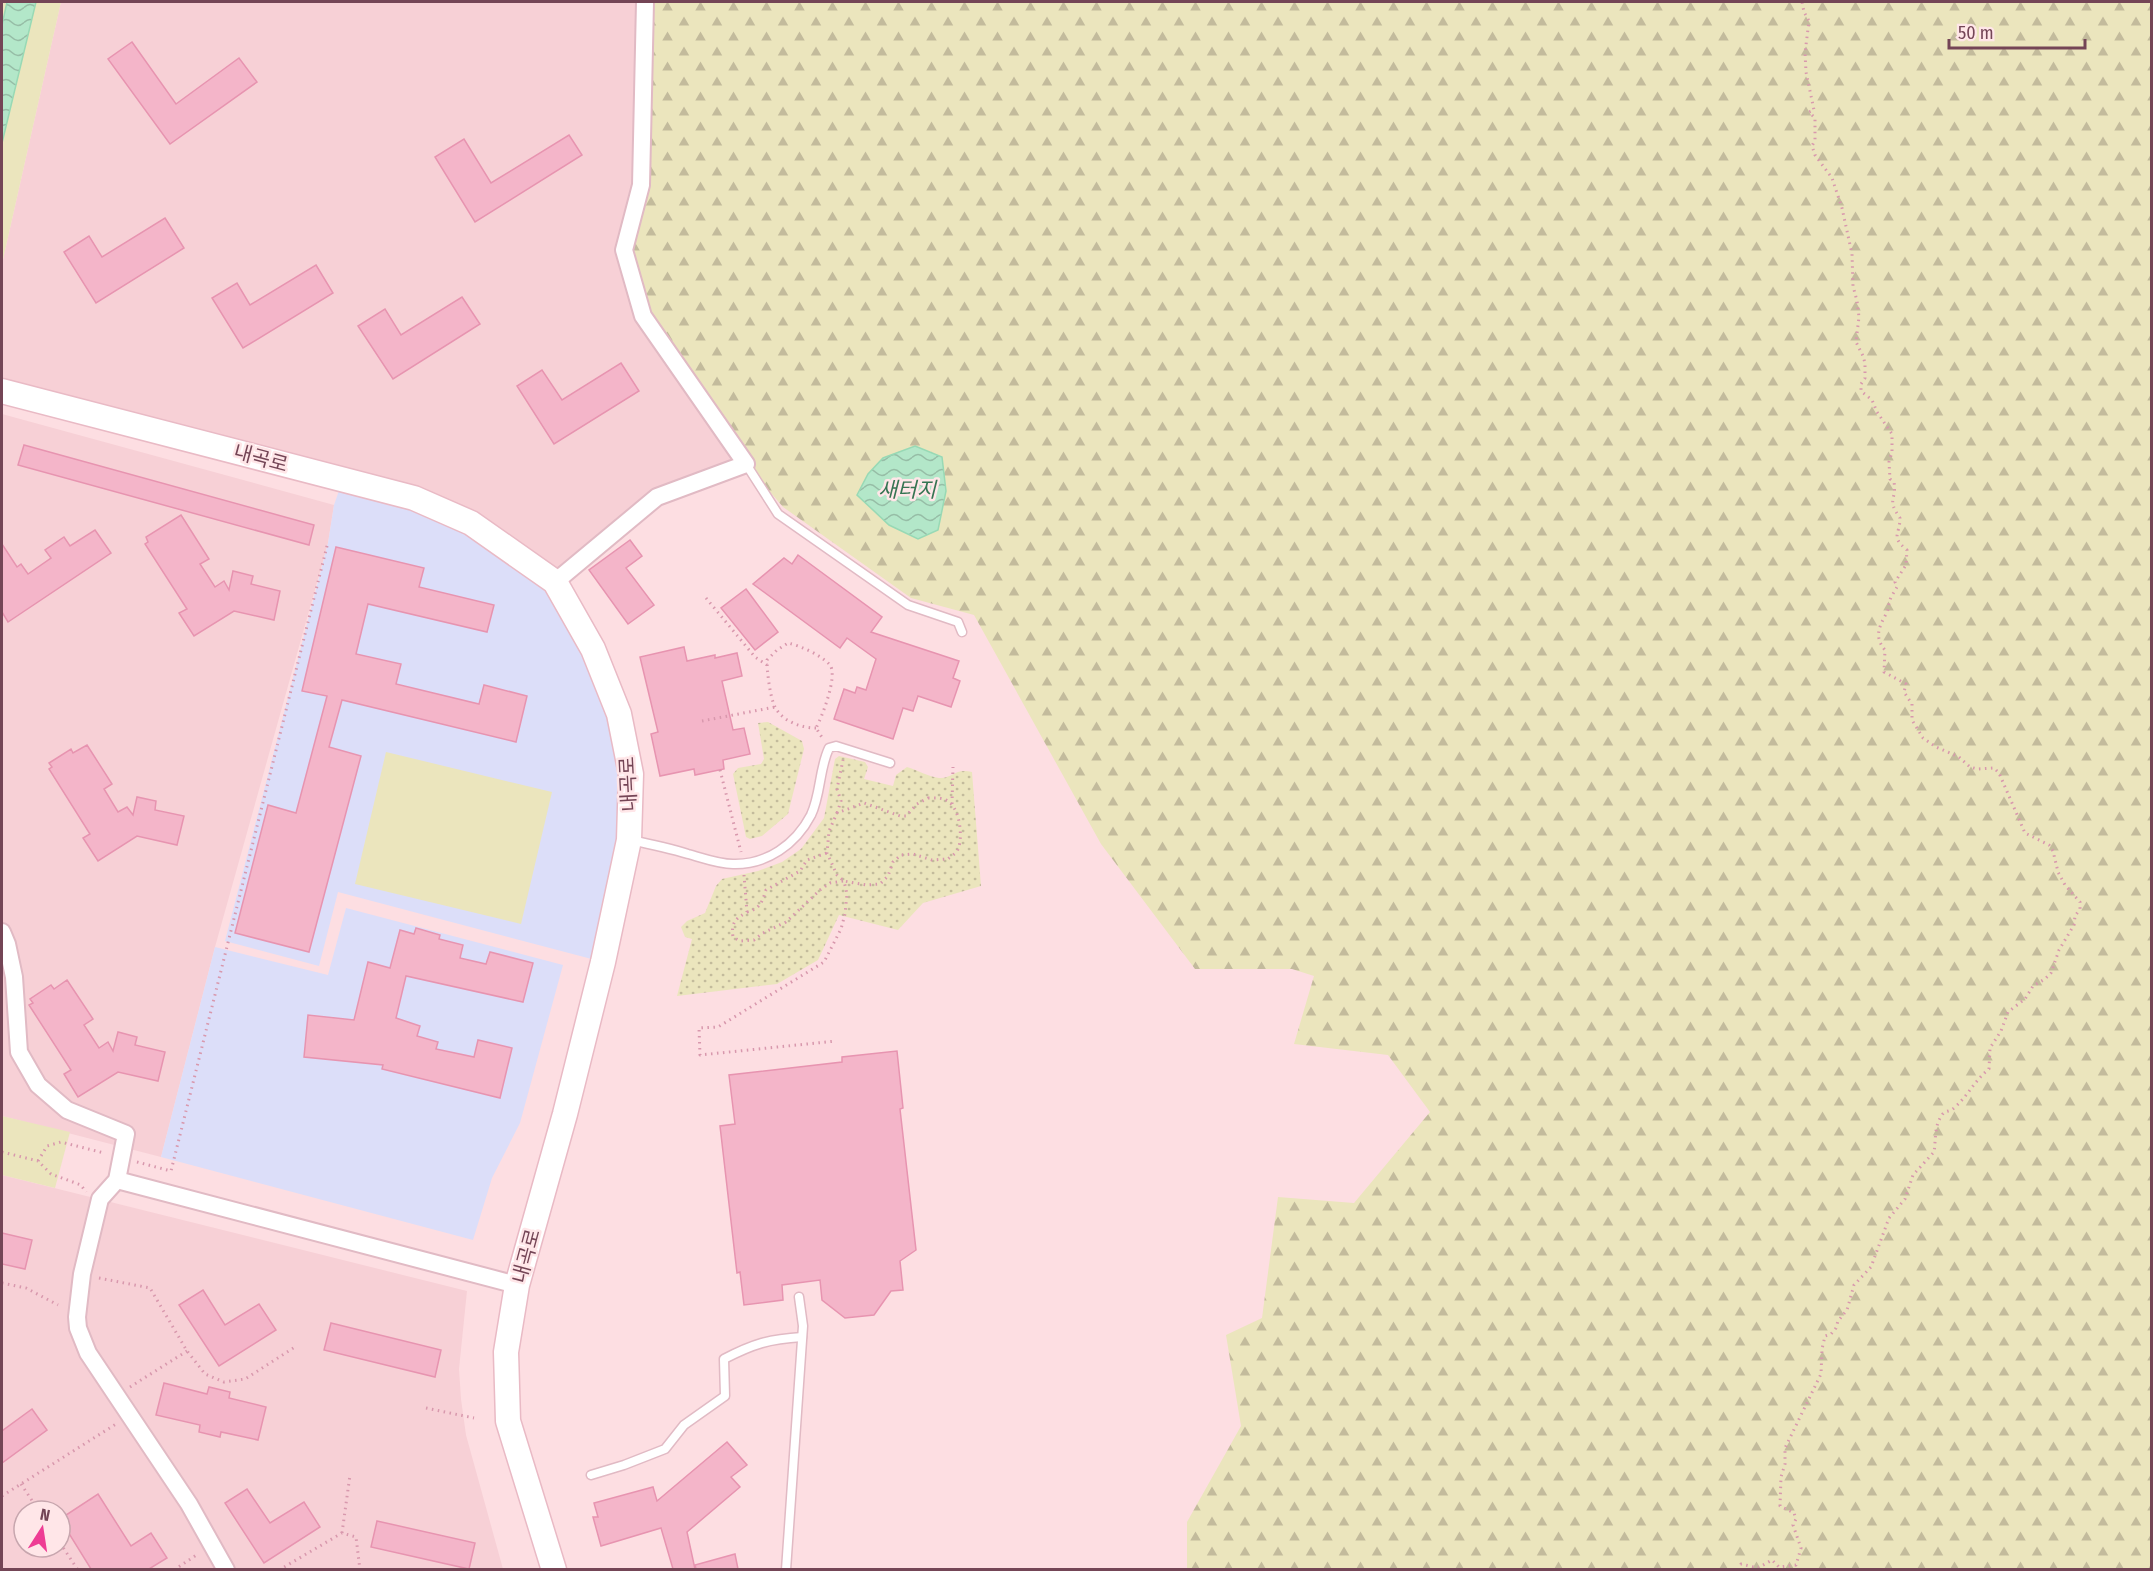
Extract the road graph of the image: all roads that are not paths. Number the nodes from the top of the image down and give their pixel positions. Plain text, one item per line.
1 (645, 2) edge
2 (2, 391) edge
3 (746, 464) junction
4 (555, 582) junction
5 (962, 632) dead end
6 (890, 763) dead end
7 (629, 840) junction
8 (2, 932) edge
9 (117, 1180) junction
10 (517, 1285) junction
11 (799, 1297) dead end
12 (802, 1337) junction
13 (591, 1475) dead end
14 (226, 1569) edge
15 (554, 1569) edge
16 (786, 1569) edge

1 - 3 street
2 - 4 main road, 내곡로
3 - 4 street
3 - 5 lane
4 - 7 main road, 내곡로
6 - 7 lane
7 - 10 main road, 내곡로
8 - 9 street
9 - 10 street
9 - 14 street
10 - 15 main road, 내곡로
11 - 12 lane
12 - 13 lane
12 - 16 lane

